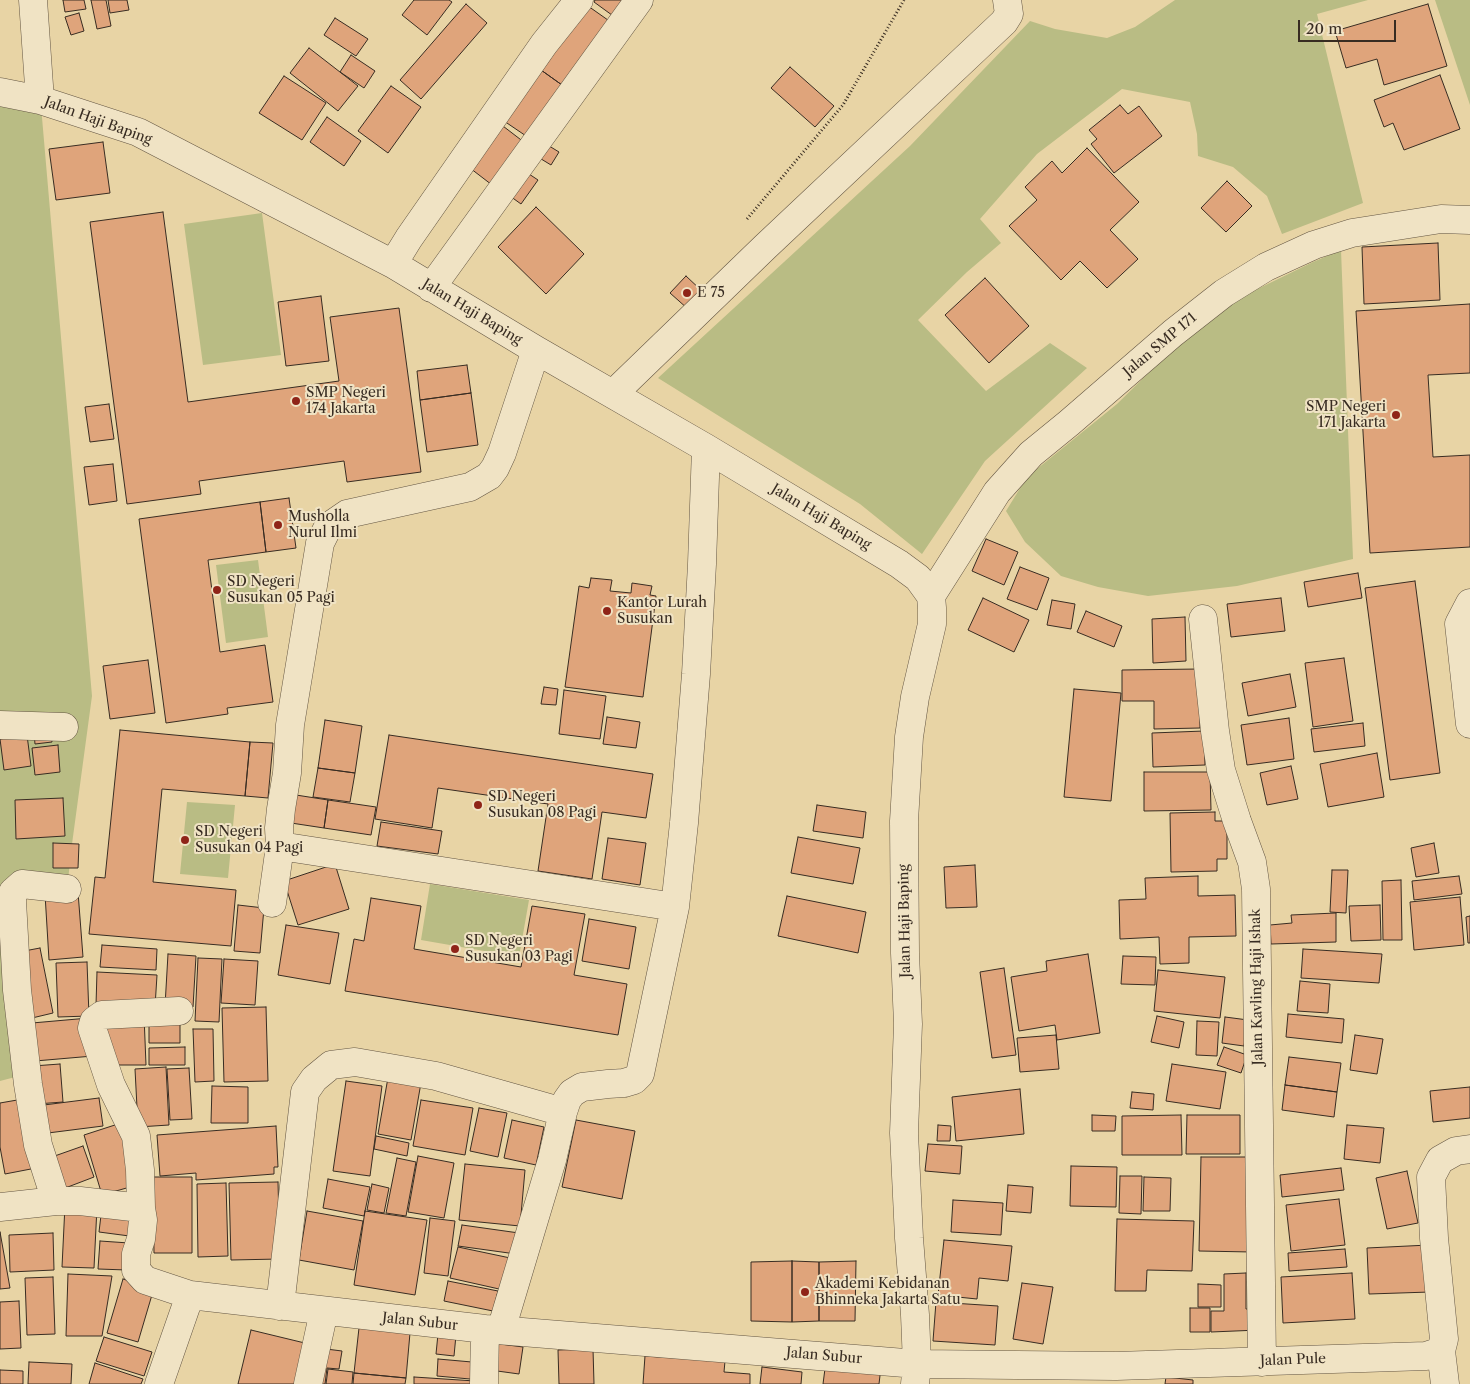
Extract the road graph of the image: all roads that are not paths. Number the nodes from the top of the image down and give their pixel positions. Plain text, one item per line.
1 (33, 0) edge
2 (580, 0) edge
3 (639, 0) edge
4 (1007, 0) edge
5 (0, 92) edge
6 (40, 100) junction
7 (1470, 220) edge
8 (393, 264) junction
9 (431, 288) junction
10 (536, 350) junction
11 (613, 394) junction
12 (706, 448) junction
13 (931, 596) junction
14 (1470, 603) edge
15 (1204, 619) dead end
16 (1470, 724) edge
17 (0, 725) edge
18 (64, 727) dead end
19 (280, 846) junction
20 (67, 889) dead end
21 (272, 903) dead end
22 (674, 907) junction
23 (179, 1011) dead end
24 (563, 1112) junction
25 (1470, 1149) edge
26 (56, 1201) junction
27 (0, 1207) edge
28 (141, 1208) junction
29 (190, 1295) junction
30 (280, 1306) junction
31 (324, 1311) junction
32 (493, 1330) junction
33 (1441, 1351) junction
34 (1262, 1362) junction
35 (916, 1374) edge
36 (1115, 1375) edge
37 (159, 1384) edge
38 (308, 1384) edge
39 (484, 1384) edge
40 (1445, 1384) edge

1 - 6 street
2 - 8 street
3 - 9 street
4 - 11 street
5 - 6 street, Jalan Haji Baping
6 - 8 street, Jalan Haji Baping
7 - 13 street, Jalan SMP 171
8 - 9 street, Jalan Haji Baping
9 - 10 street, Jalan Haji Baping
10 - 11 street, Jalan Haji Baping
10 - 19 street
11 - 12 street, Jalan Haji Baping
12 - 13 street, Jalan Haji Baping
12 - 22 street
13 - 35 street, Jalan Haji Baping
14 - 16 street
15 - 34 street, Jalan Kavling Haji Ishak
17 - 18 street
19 - 21 street
19 - 22 street
20 - 26 street
22 - 24 street
23 - 28 street, Jalan Subur
24 - 30 street
24 - 32 street
25 - 33 street
26 - 27 street
26 - 28 street
28 - 29 street, Jalan Subur
29 - 30 street, Jalan Subur
29 - 37 street
30 - 31 street, Jalan Subur
31 - 32 street, Jalan Subur
31 - 38 street
32 - 35 street, Jalan Subur
32 - 39 street
33 - 34 street, Jalan Pule
33 - 40 street
34 - 36 street, Jalan Pule
35 - 36 street, Jalan Pule

